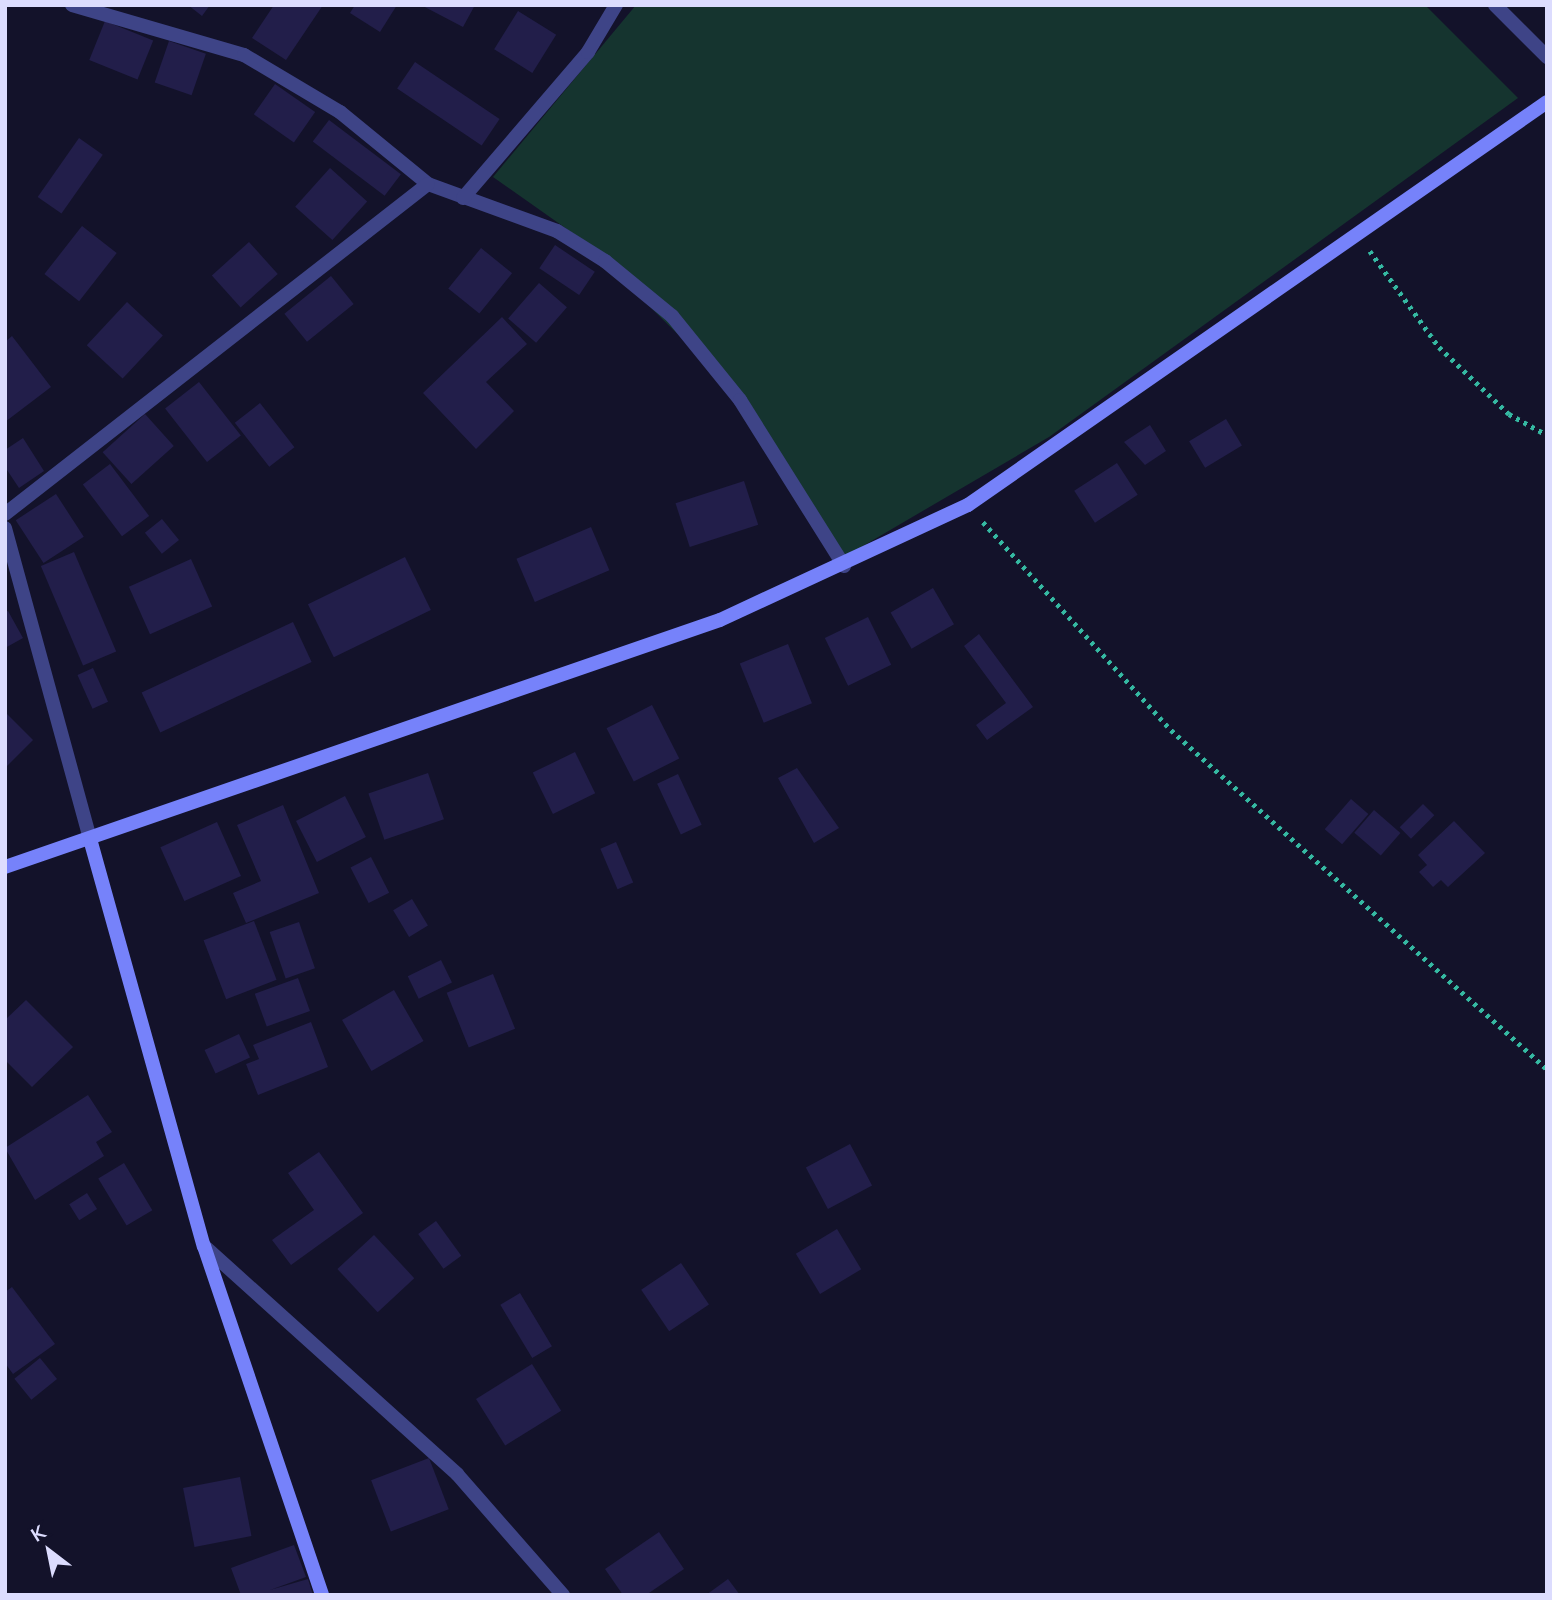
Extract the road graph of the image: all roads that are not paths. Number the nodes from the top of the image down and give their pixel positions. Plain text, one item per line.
1 (72, 5) edge
2 (616, 5) edge
3 (1495, 5) edge
4 (1547, 57) edge
5 (1547, 102) edge
6 (428, 184) junction
7 (463, 198) junction
8 (5, 514) edge
9 (5, 528) edge
10 (844, 566) junction
11 (90, 839) junction
12 (5, 867) edge
13 (204, 1246) junction
14 (322, 1595) edge
15 (564, 1595) edge

1 - 6 street
2 - 7 street
3 - 4 street
5 - 10 street
6 - 7 street
6 - 8 street
7 - 10 street
9 - 11 street
10 - 11 street
11 - 12 street
11 - 13 street
13 - 14 street
13 - 15 street

